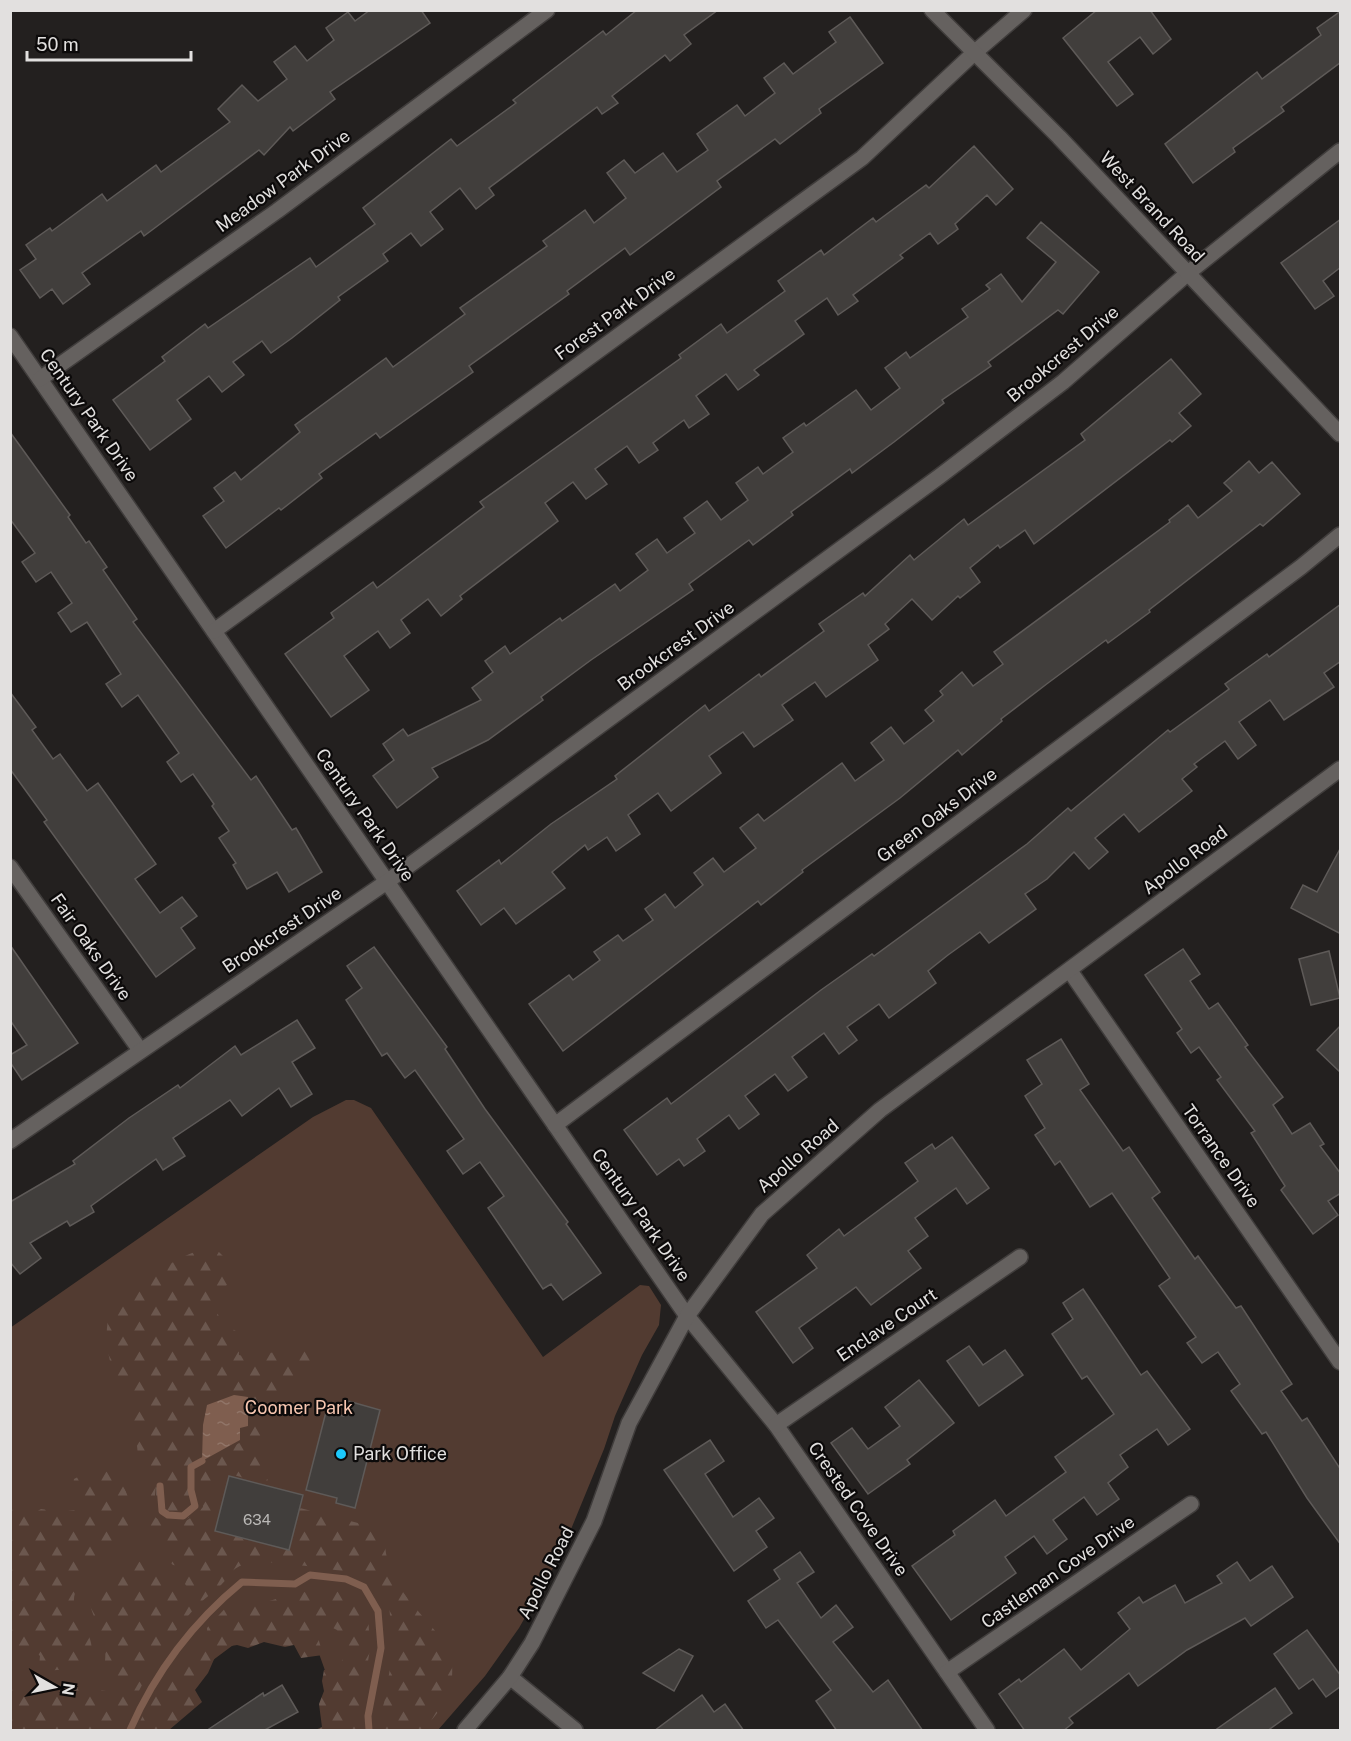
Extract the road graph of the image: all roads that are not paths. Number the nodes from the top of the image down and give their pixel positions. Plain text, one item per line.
1 (547, 10) edge
2 (932, 10) edge
3 (1024, 10) edge
4 (974, 52) junction
5 (1341, 150) edge
6 (1188, 273) junction
7 (10, 336) edge
8 (40, 379) junction
9 (1341, 434) edge
10 (1341, 535) edge
11 (214, 631) junction
12 (1341, 768) edge
13 (10, 867) edge
14 (387, 881) junction
15 (1070, 971) junction
16 (140, 1050) junction
17 (555, 1125) junction
18 (10, 1142) edge
19 (1020, 1257) dead end
20 (687, 1316) junction
21 (1341, 1362) edge
22 (776, 1425) junction
23 (1191, 1504) dead end
24 (947, 1672) junction
25 (510, 1677) junction
26 (465, 1731) edge
27 (575, 1731) edge
28 (987, 1731) edge

1 - 8 street, Meadow Park Drive
2 - 4 street, West Brand Road
3 - 4 street, Forest Park Drive
4 - 6 street, West Brand Road
4 - 11 street, Forest Park Drive
5 - 6 street, Brookcrest Drive
6 - 9 street, West Brand Road
6 - 14 street, Brookcrest Drive
7 - 8 street, Century Park Drive
8 - 11 street, Century Park Drive
10 - 17 street, Green Oaks Drive
11 - 14 street, Century Park Drive
12 - 15 street, Apollo Road
13 - 16 street, Fair Oaks Drive
14 - 16 street, Brookcrest Drive
14 - 17 street, Century Park Drive
15 - 20 street, Apollo Road
15 - 21 street, Torrance Drive
16 - 18 street, Brookcrest Drive
17 - 20 street, Century Park Drive
19 - 22 street, Enclave Court
20 - 22 street, Crested Cove Drive
20 - 25 street, Apollo Road
22 - 24 street, Crested Cove Drive
23 - 24 street, Castleman Cove Drive
24 - 28 street, Crested Cove Drive
25 - 26 street, Apollo Road
25 - 27 street

